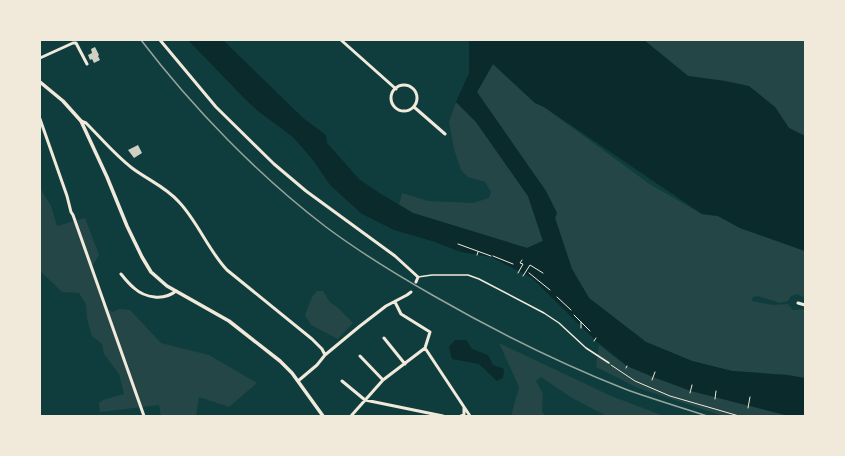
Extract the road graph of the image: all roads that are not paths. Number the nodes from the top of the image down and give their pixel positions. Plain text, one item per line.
1 (160, 40) edge
2 (341, 40) edge
3 (40, 58) edge
4 (87, 64) dead end
5 (40, 82) edge
6 (396, 89) junction
7 (414, 106) junction
8 (40, 119) edge
9 (81, 121) junction
10 (445, 134) dead end
11 (122, 274) dead end
12 (418, 277) junction
13 (416, 282) dead end
14 (176, 291) junction
15 (410, 292) dead end
16 (395, 302) junction
17 (798, 303) dead end
18 (805, 305) edge
19 (384, 338) dead end
20 (424, 348) junction
21 (325, 355) junction
22 (360, 356) dead end
23 (609, 363) road end
24 (405, 364) junction
25 (383, 380) junction
26 (298, 381) junction
27 (342, 381) dead end
28 (365, 400) junction
29 (464, 407) junction
30 (144, 416) edge
31 (323, 416) edge
32 (351, 416) edge
33 (443, 416) edge
34 (461, 416) edge
35 (470, 416) edge

1 - 12 street
2 - 6 street
3 - 4 street
5 - 9 street
6 - 7 street
6 - 7 street
7 - 10 street
8 - 30 street
9 - 14 street
9 - 21 street
11 - 14 street
12 - 13 street
12 - 23 lane
14 - 26 street
15 - 16 street
16 - 20 street
16 - 21 street
17 - 18 street
19 - 24 street
20 - 24 street
20 - 29 street
21 - 26 street
22 - 25 street
24 - 25 street
25 - 28 street
26 - 31 street
27 - 28 street
28 - 32 street
28 - 33 street
29 - 34 street
29 - 35 street

